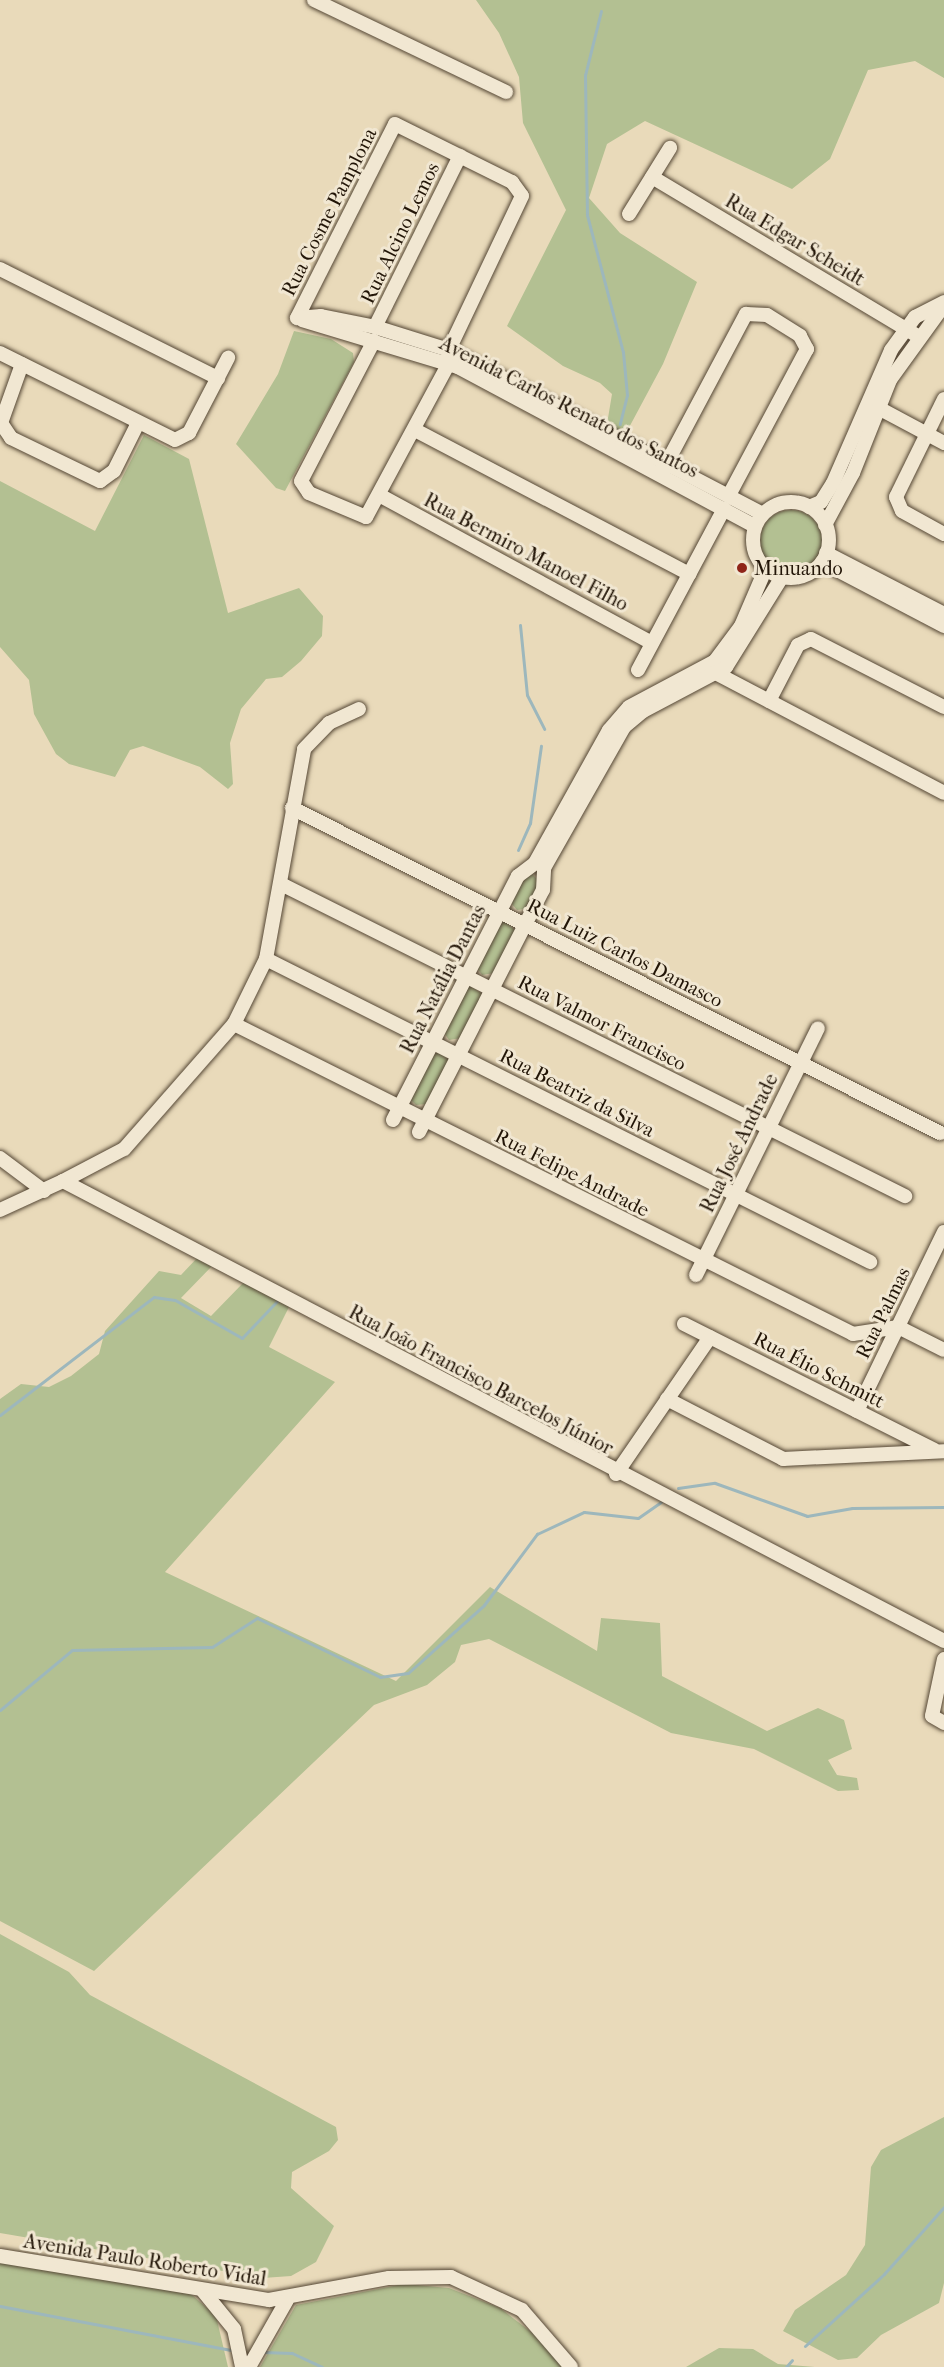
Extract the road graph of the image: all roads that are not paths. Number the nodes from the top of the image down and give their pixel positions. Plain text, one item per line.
1 (314, 0) edge
2 (506, 92) dead end
3 (670, 147) dead end
4 (460, 156) junction
5 (652, 177) junction
6 (629, 214) dead end
7 (0, 269) edge
8 (944, 303) edge
9 (297, 318) joint
10 (912, 332) junction
11 (375, 334) junction
12 (0, 353) edge
13 (449, 356) junction
14 (228, 357) dead end
15 (22, 364) junction
16 (218, 378) junction
17 (944, 399) edge
18 (872, 405) junction
19 (138, 423) junction
20 (415, 429) junction
21 (926, 433) junction
22 (944, 443) edge
23 (664, 468) junction
24 (729, 495) junction
25 (381, 496) junction
26 (809, 507) junction
27 (724, 509) junction
28 (763, 514) junction
29 (825, 525) junction
30 (755, 526) junction
31 (944, 534) edge
32 (824, 557) junction
33 (766, 568) junction
34 (689, 574) junction
35 (782, 577) junction
36 (944, 614) edge
37 (944, 626) edge
38 (652, 643) junction
39 (638, 670) dead end
40 (712, 671) junction
41 (769, 701) junction
42 (944, 707) edge
43 (359, 709) dead end
44 (944, 793) edge
45 (292, 808) junction
46 (540, 866) junction
47 (281, 884) junction
48 (500, 912) junction
49 (525, 924) junction
50 (266, 959) junction
51 (466, 977) junction
52 (492, 990) junction
53 (234, 1024) junction
54 (818, 1028) dead end
55 (432, 1042) junction
56 (459, 1056) junction
57 (801, 1063) junction
58 (396, 1114) junction
59 (422, 1127) junction
60 (768, 1128) junction
61 (940, 1133) dead end
62 (0, 1158) edge
63 (63, 1181) junction
64 (44, 1191) junction
65 (735, 1195) junction
66 (905, 1196) dead end
67 (0, 1210) edge
68 (944, 1232) edge
69 (931, 1259) junction
70 (703, 1261) junction
71 (870, 1262) dead end
72 (944, 1266) edge
73 (696, 1275) dead end
74 (684, 1324) dead end
75 (898, 1327) junction
76 (710, 1337) junction
77 (944, 1350) edge
78 (667, 1399) junction
79 (857, 1411) junction
80 (898, 1432) junction
81 (940, 1451) edge
82 (886, 1454) junction
83 (616, 1474) junction
84 (944, 1641) edge
85 (944, 1659) edge
86 (944, 1723) edge
87 (0, 2256) edge
88 (202, 2291) junction
89 (287, 2300) junction
90 (242, 2367) edge
91 (249, 2367) edge
92 (571, 2367) edge

1 - 2 street
3 - 5 street
4 - 9 street, Rua Cosme Pamplona
4 - 11 street, Rua Alcino Lemos
4 - 13 street
5 - 6 street
5 - 10 street, Rua Edgar Scheidt
7 - 16 street
8 - 10 street
9 - 11 street, Avenida Carlos Renato dos Santos
10 - 18 street
11 - 13 street, Avenida Carlos Renato dos Santos
11 - 25 street, Rua Alcino Lemos
12 - 15 street
13 - 20 street
13 - 23 street, Avenida Carlos Renato dos Santos
14 - 16 street
15 - 19 street
15 - 19 street
16 - 19 street
17 - 21 street
18 - 21 street
18 - 26 street
18 - 29 street
20 - 25 street
20 - 34 street
21 - 22 street
21 - 31 street
23 - 24 street, Avenida Carlos Renato dos Santos
23 - 24 street
23 - 27 street, Avenida Carlos Renato dos Santos
24 - 28 street, Avenida Carlos Renato dos Santos
25 - 38 street, Rua Bermiro Manoel Filho
26 - 28 street
26 - 29 street
27 - 30 street, Avenida Carlos Renato dos Santos
27 - 34 street
28 - 30 street
29 - 32 street
30 - 33 street
32 - 35 street
32 - 36 street
32 - 37 street
33 - 35 street
33 - 40 street
34 - 38 street
35 - 40 street
38 - 39 street
40 - 41 street
40 - 46 street
41 - 42 street
41 - 44 street
43 - 45 street
45 - 47 street
45 - 48 street, Rua Luiz Carlos Damasco
46 - 48 street, Rua Natália Dantas
46 - 49 street
47 - 50 street
47 - 51 street, Rua Valmor Francisco
48 - 49 street, Rua Luiz Carlos Damasco
48 - 51 street, Rua Natália Dantas
49 - 52 street
49 - 57 street, Rua Luiz Carlos Damasco
50 - 53 street
50 - 55 street, Rua Beatriz da Silva
51 - 52 street, Rua Valmor Francisco
51 - 55 street, Rua Natália Dantas
52 - 56 street
52 - 60 street, Rua Valmor Francisco
53 - 58 street, Rua Felipe Andrade
53 - 63 street
54 - 57 street, Rua José Andrade
55 - 56 street, Rua Beatriz da Silva
55 - 58 street, Rua Natália Dantas
56 - 59 street
56 - 65 street, Rua Beatriz da Silva
57 - 60 street, Rua José Andrade
57 - 61 street, Rua Luiz Carlos Damasco
58 - 59 street, Rua Felipe Andrade
59 - 70 street, Rua Felipe Andrade
60 - 65 street, Rua José Andrade
60 - 66 street, Rua Valmor Francisco
62 - 64 street
63 - 64 street
63 - 83 street, Rua João Francisco Barcelos Júnior
64 - 67 street
65 - 70 street, Rua José Andrade
65 - 71 street, Rua Beatriz da Silva
68 - 69 street, Rua Palmas
69 - 72 street
69 - 75 street, Rua Palmas
70 - 73 street, Rua José Andrade
70 - 75 street, Rua Felipe Andrade
74 - 76 street, Rua Élio Schmitt
75 - 77 street
75 - 79 street, Rua Palmas
76 - 78 street
76 - 79 street, Rua Élio Schmitt
78 - 82 street
78 - 83 street
79 - 80 street, Rua Élio Schmitt
80 - 81 street, Rua Élio Schmitt
80 - 82 street
81 - 82 street
83 - 84 street, Rua João Francisco Barcelos Júnior
85 - 86 street
87 - 88 street, Avenida Paulo Roberto Vidal
88 - 89 street, Avenida Paulo Roberto Vidal
88 - 90 street
89 - 91 street
89 - 92 street, Avenida Paulo Roberto Vidal

